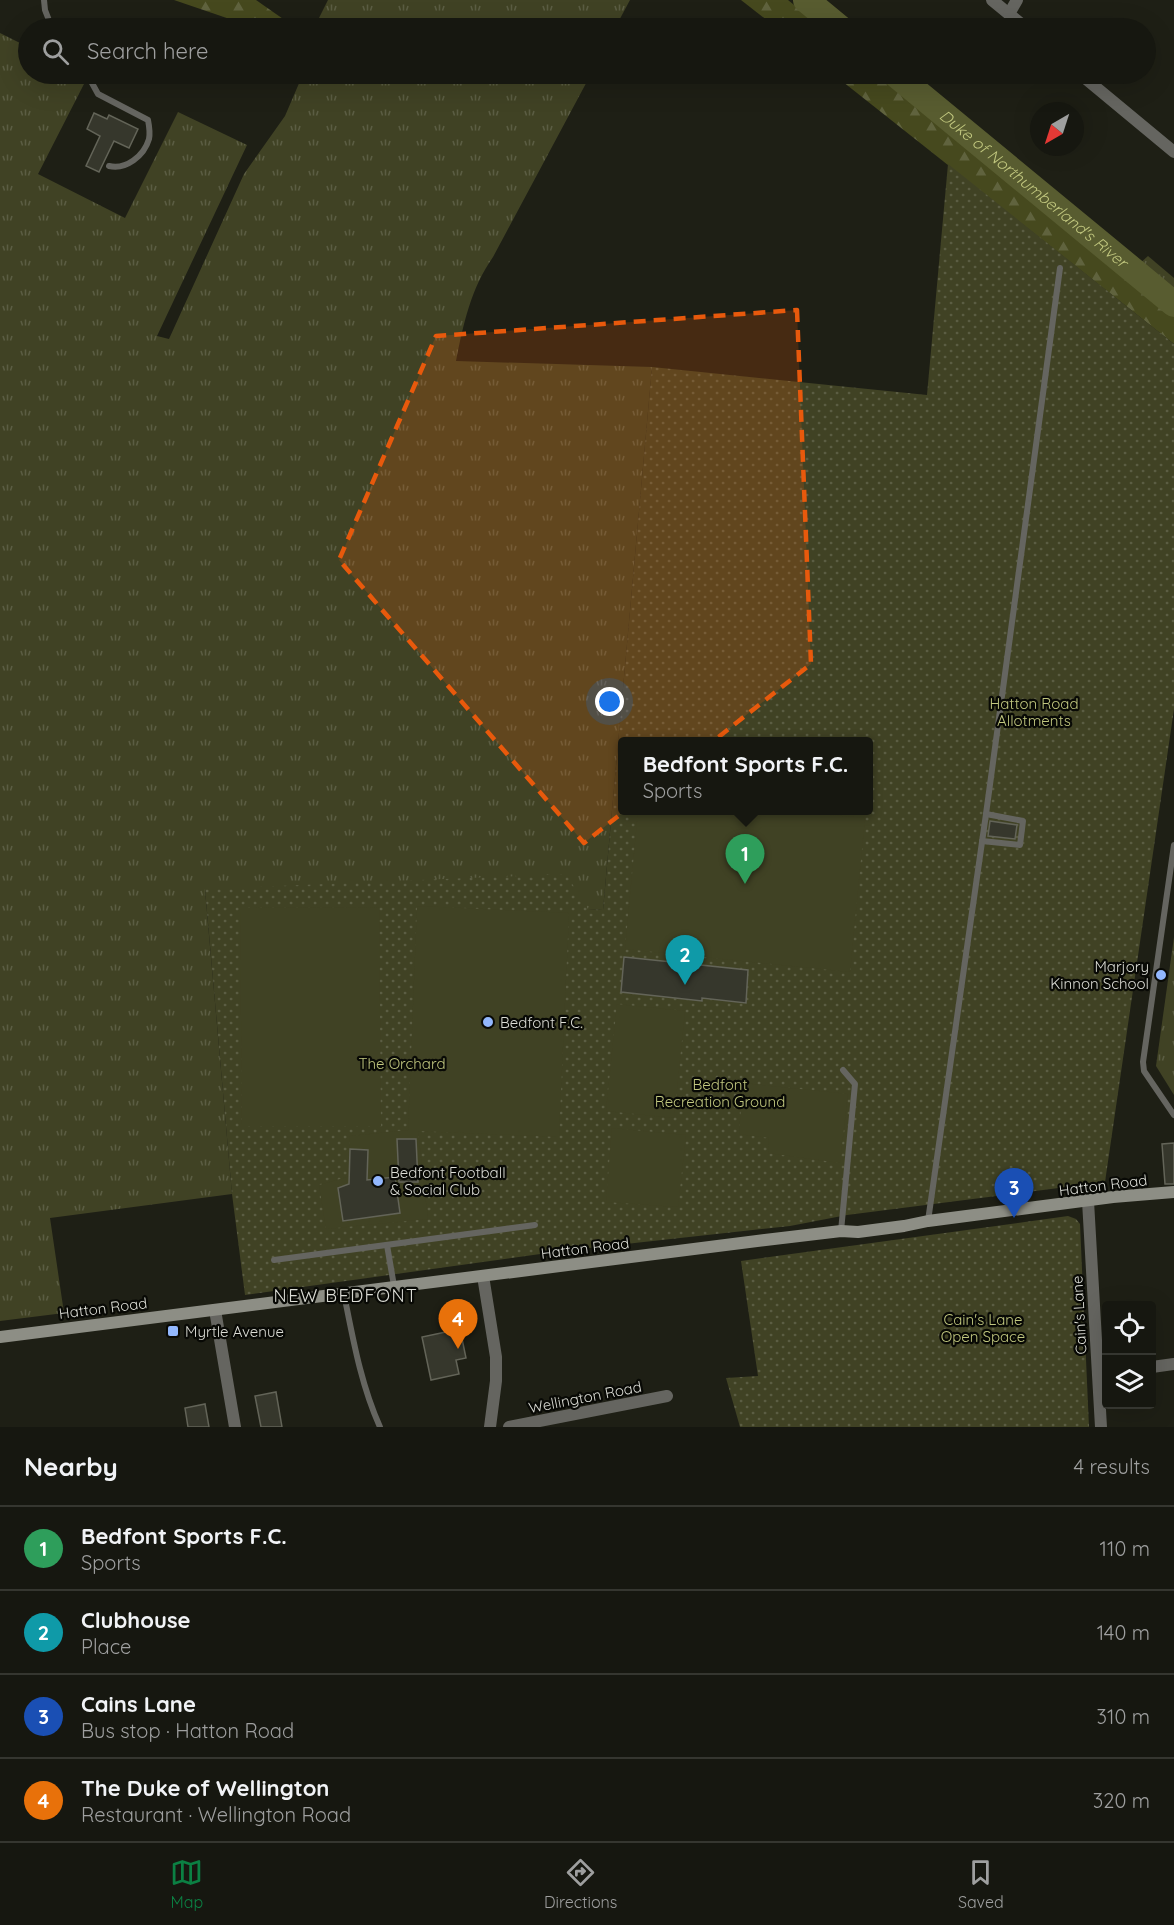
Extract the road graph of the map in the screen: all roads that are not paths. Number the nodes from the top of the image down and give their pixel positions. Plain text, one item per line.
1 (44, 0) edge
2 (992, 0) edge
3 (1017, 0) edge
4 (1009, 14) junction
5 (48, 18) edge
6 (1014, 18) edge
7 (92, 84) edge
8 (1092, 84) edge
9 (1174, 152) edge
10 (109, 166) dead end
11 (1060, 268) dead end
12 (986, 814) junction
13 (982, 841) junction
14 (1174, 845) edge
15 (843, 1070) dead end
16 (1174, 1115) edge
17 (1174, 1192) edge
18 (1088, 1201) junction
19 (928, 1221) junction
20 (535, 1226) dead end
21 (841, 1231) junction
22 (387, 1245) junction
23 (274, 1260) dead end
24 (483, 1276) junction
25 (394, 1286) junction
26 (344, 1293) junction
27 (215, 1310) junction
28 (0, 1337) edge
29 (1174, 1364) edge
30 (1156, 1366) edge
31 (1102, 1374) edge
32 (667, 1396) dead end
33 (235, 1427) edge
34 (380, 1427) edge
35 (490, 1427) edge
36 (509, 1427) edge
37 (1101, 1427) edge

1 - 5 lane
2 - 4 street
3 - 4 street
4 - 6 street
7 - 10 lane
8 - 9 street
11 - 12 lane
12 - 13 lane
12 - 13 lane
13 - 19 lane
14 - 16 lane
15 - 21 lane
17 - 18 street, Hatton Road
18 - 19 street, Hatton Road
18 - 31 street, Cain's Lane
19 - 21 street, Hatton Road
20 - 22 lane
21 - 24 street, Hatton Road
22 - 23 lane
22 - 25 lane
24 - 25 street, Hatton Road
24 - 35 street
25 - 26 street, Hatton Road
26 - 27 street, Hatton Road
26 - 34 lane
27 - 28 street, Hatton Road
27 - 33 street
29 - 30 street
31 - 37 street, Cain's Lane
32 - 36 street, Wellington Road

